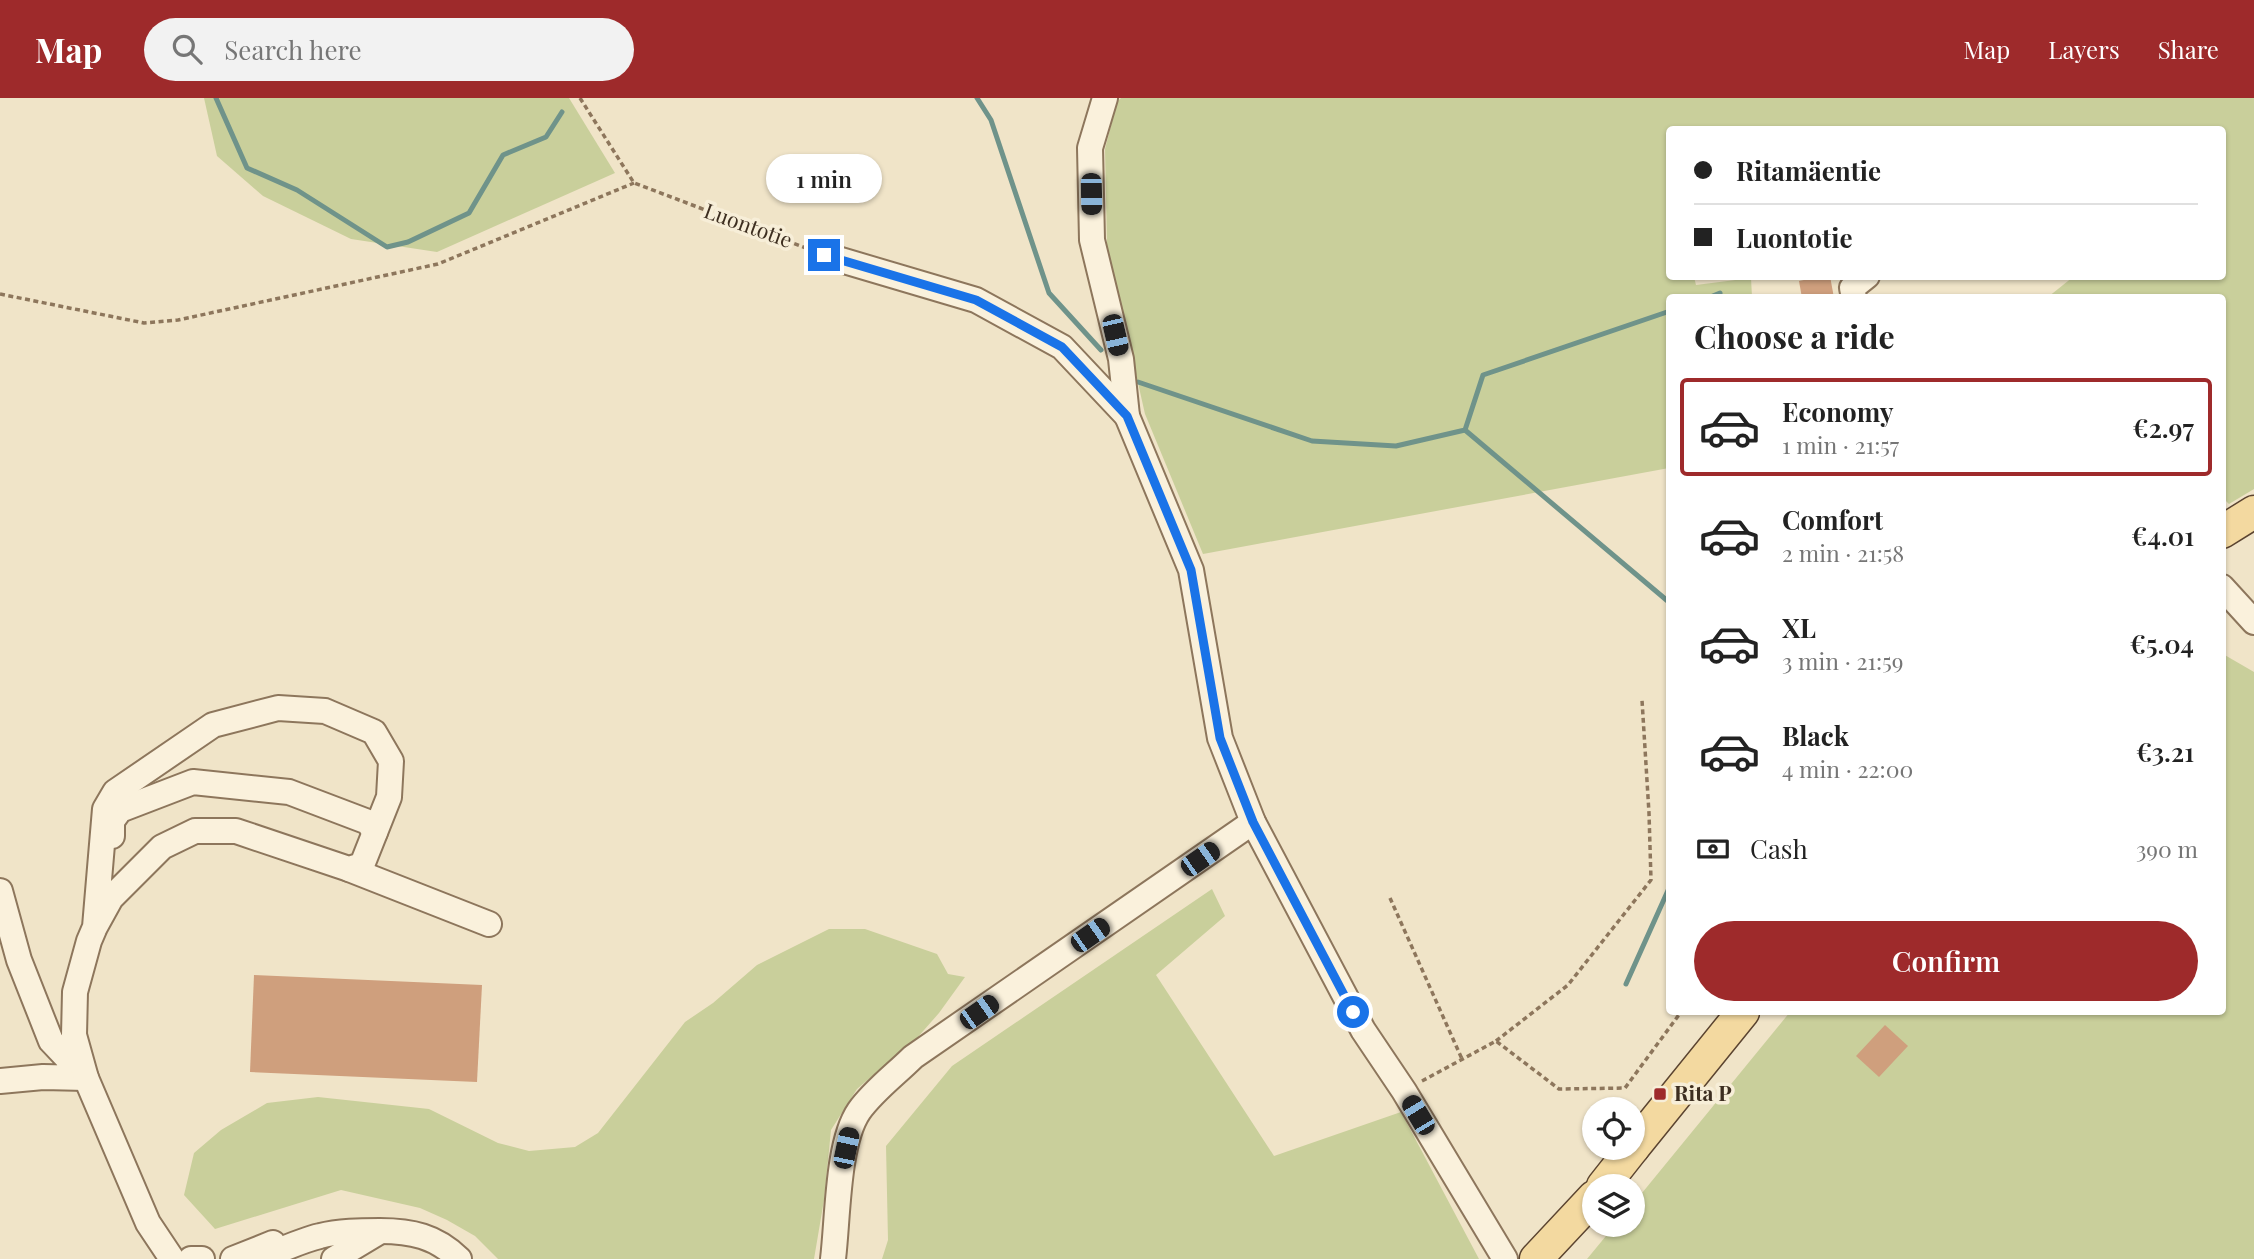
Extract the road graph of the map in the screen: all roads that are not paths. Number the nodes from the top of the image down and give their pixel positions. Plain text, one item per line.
1 (1105, 98) edge
2 (824, 255) road end
3 (1862, 280) edge
4 (1853, 294) edge
5 (1127, 416) junction
6 (2254, 512) edge
7 (2226, 530) edge
8 (2226, 591) edge
9 (2254, 622) edge
10 (1253, 822) junction
11 (375, 832) junction
12 (355, 867) junction
13 (0, 891) edge
14 (111, 898) junction
15 (489, 924) dead end
16 (95, 927) junction
17 (1741, 1015) edge
18 (86, 1078) junction
19 (0, 1081) edge
20 (1645, 1133) edge
21 (1624, 1160) edge
22 (1612, 1174) edge
23 (1582, 1210) edge
24 (372, 1231) junction
25 (172, 1259) edge
26 (191, 1259) edge
27 (202, 1259) edge
28 (233, 1259) edge
29 (259, 1259) edge
30 (319, 1259) edge
31 (334, 1259) edge
32 (459, 1259) edge
33 (833, 1259) edge
34 (1506, 1259) edge
35 (1536, 1259) edge

1 - 5 street
2 - 5 street
3 - 4 street
5 - 10 street
6 - 7 main road
8 - 9 street
10 - 33 street
10 - 34 street
11 - 12 street
11 - 14 street
11 - 16 street
12 - 14 street
12 - 15 street
13 - 18 street
14 - 16 street
16 - 18 street
17 - 20 main road
18 - 19 street
18 - 25 street
21 - 22 main road
23 - 35 main road
24 - 28 street
24 - 29 street
24 - 30 street
24 - 31 street
24 - 32 street
26 - 27 street

